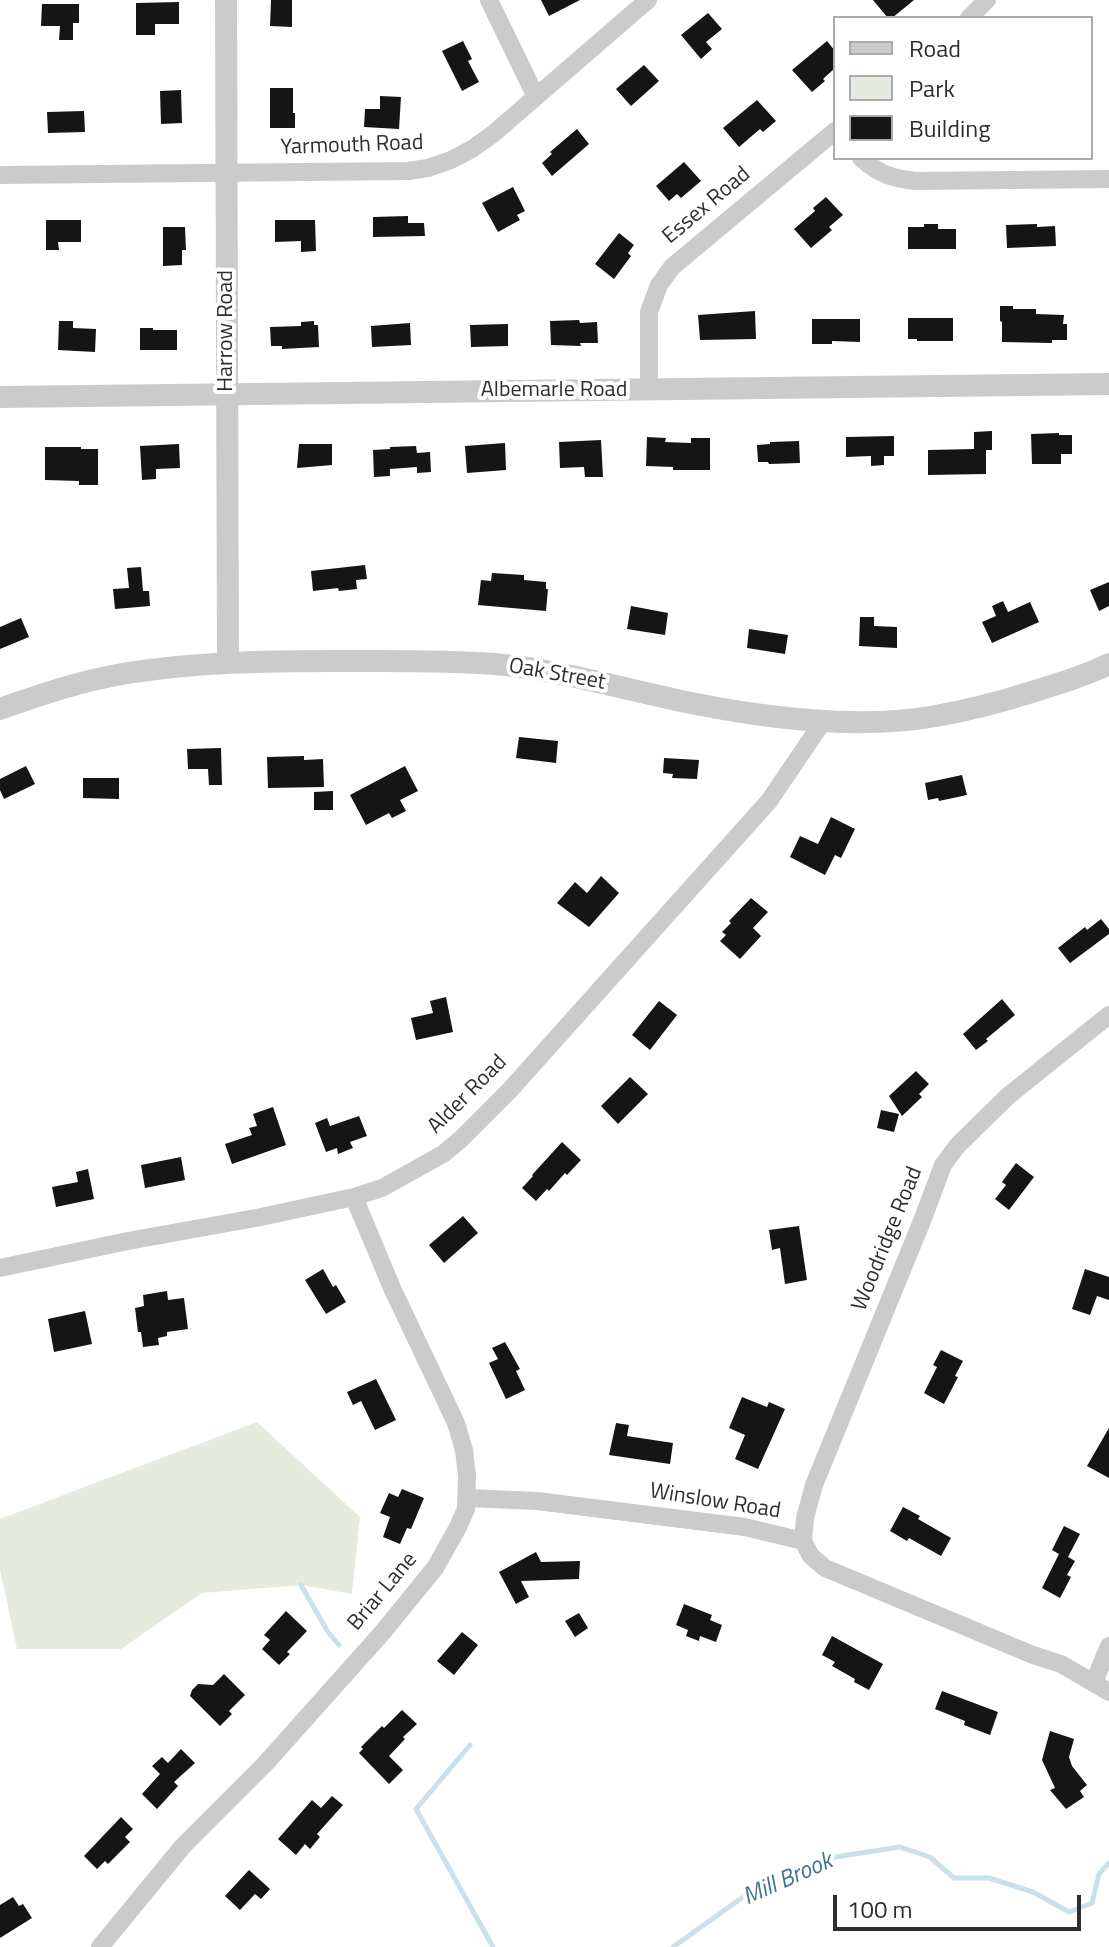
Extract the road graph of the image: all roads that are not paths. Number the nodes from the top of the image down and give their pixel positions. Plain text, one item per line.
1 (226, 0) edge
2 (489, 0) edge
3 (648, 0) edge
4 (987, 0) edge
5 (971, 16) edge
6 (536, 97) junction
7 (833, 133) edge
8 (864, 160) edge
9 (226, 174) junction
10 (0, 175) edge
11 (1109, 179) edge
12 (1109, 384) edge
13 (649, 390) junction
14 (228, 393) junction
15 (0, 397) edge
16 (228, 662) junction
17 (1109, 664) edge
18 (0, 709) edge
19 (824, 720) junction
20 (1109, 1015) edge
21 (354, 1197) junction
22 (0, 1268) edge
23 (467, 1498) junction
24 (803, 1541) junction
25 (1109, 1646) edge
26 (1101, 1687) edge
27 (100, 1947) edge

1 - 9 street, Harrow Road
2 - 6 street
3 - 6 street, Yarmouth Road
4 - 5 street
6 - 9 street, Yarmouth Road
7 - 13 street, Essex Road
8 - 11 street
9 - 10 street, Yarmouth Road
9 - 14 street, Harrow Road
12 - 13 street, Albemarle Road
13 - 14 street, Albemarle Road
14 - 15 street, Albemarle Road
14 - 16 street, Harrow Road
16 - 18 street, Oak Street
16 - 19 street, Oak Street
17 - 19 street, Oak Street
19 - 21 street, Alder Road
20 - 24 street, Woodridge Road
21 - 22 street, Alder Road
21 - 23 street, Briar Lane
23 - 24 street, Winslow Road
23 - 27 street, Briar Lane
24 - 26 street, Winslow Road
25 - 26 street

